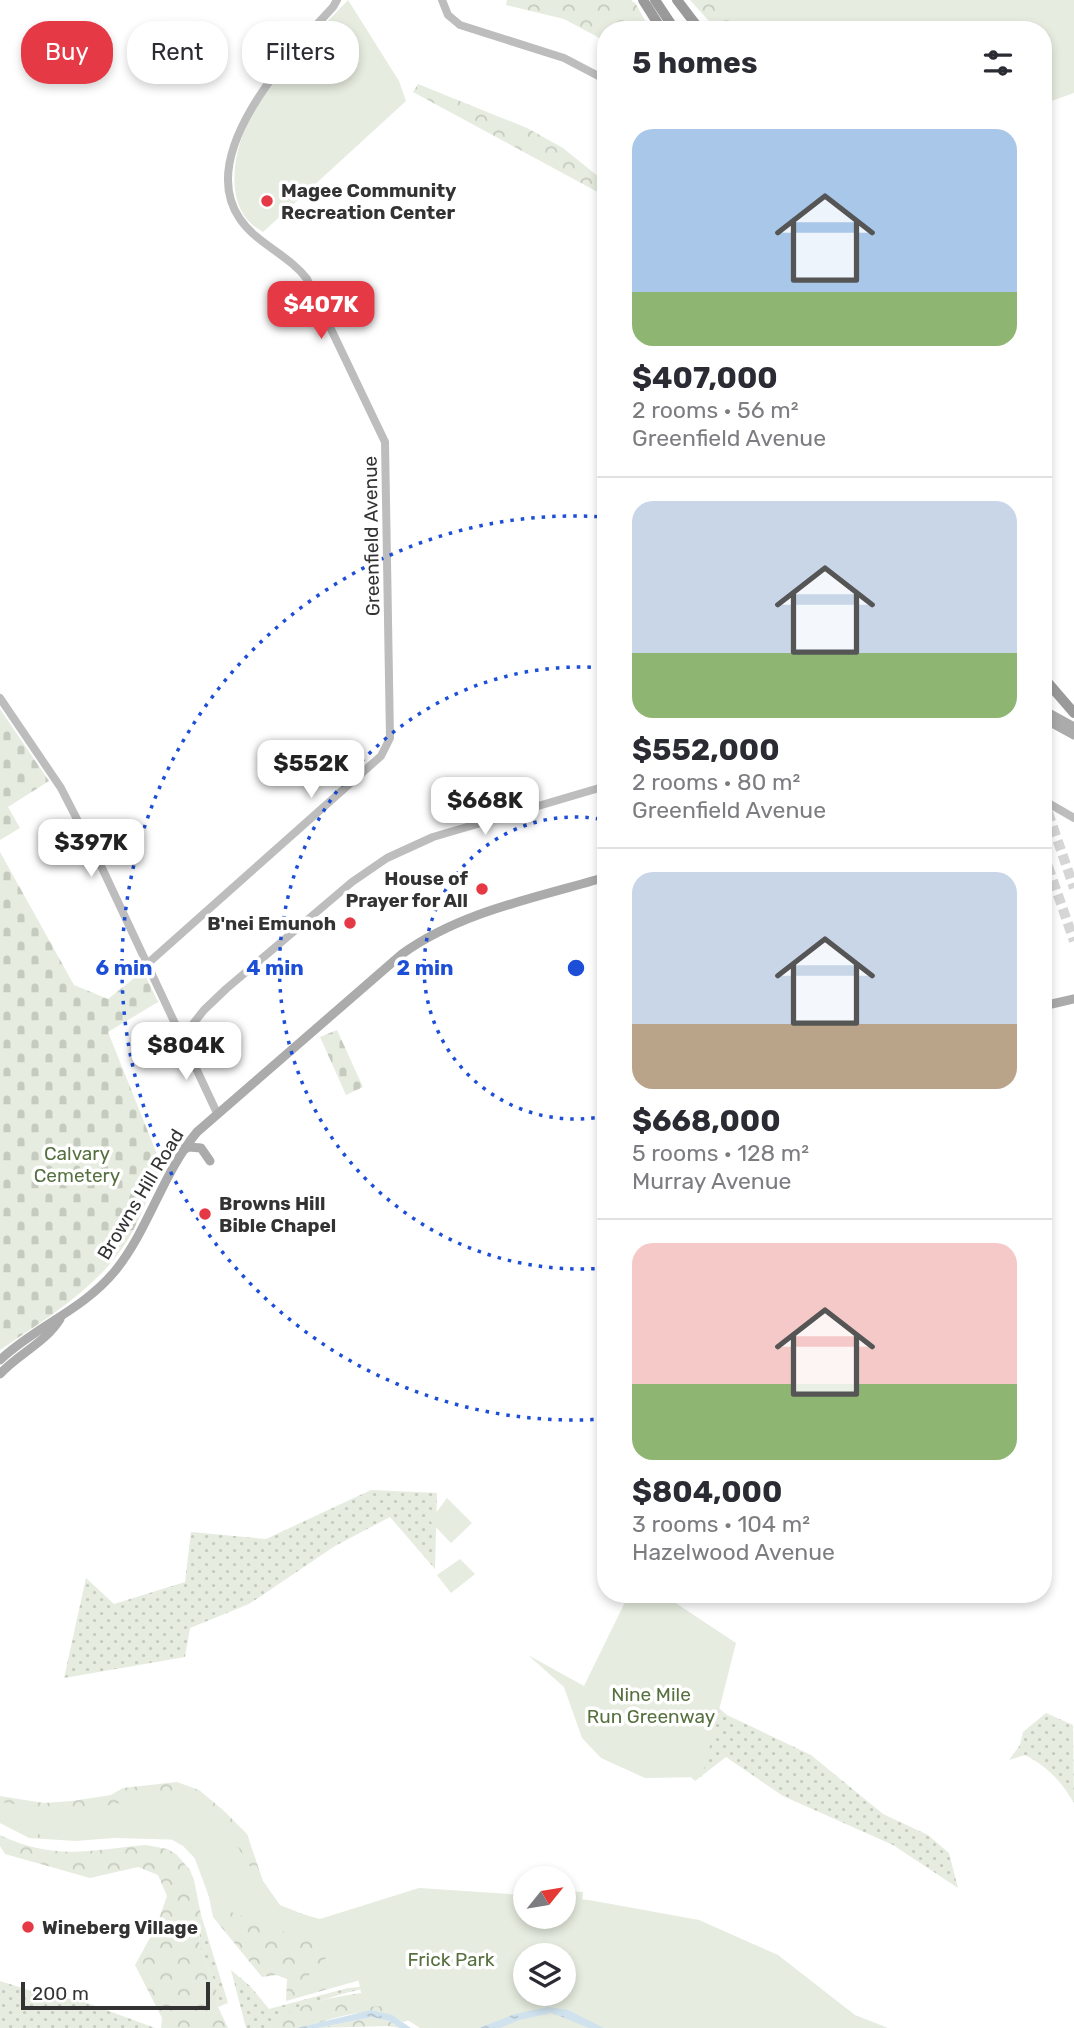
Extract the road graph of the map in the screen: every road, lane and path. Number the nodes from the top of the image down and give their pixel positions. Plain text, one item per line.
1 (442, 0) edge
2 (643, 0) edge
3 (655, 0) edge
4 (677, 0) edge
5 (337, 2) edge
6 (656, 21) edge
7 (669, 21) edge
8 (692, 21) edge
9 (597, 75) edge
10 (1052, 687) edge
11 (0, 698) edge
12 (1074, 713) edge
13 (1052, 715) edge
14 (1052, 723) edge
15 (1074, 727) edge
16 (1074, 735) edge
17 (597, 789) edge
18 (1052, 805) edge
19 (1074, 818) edge
20 (597, 880) edge
21 (146, 965) junction
22 (1074, 999) edge
23 (1052, 1004) edge
24 (181, 1039) junction
25 (217, 1113) junction
26 (182, 1151) junction
27 (210, 1161) dead end
28 (60, 1319) junction
29 (0, 1360) edge
30 (0, 1374) edge

1 - 9 main road
2 - 6 highway
3 - 7 highway
4 - 8 highway
5 - 21 main road, Greenfield Avenue
10 - 12 highway
11 - 21 main road
13 - 15 main road
14 - 16 main road
17 - 24 main road
18 - 19 main road
20 - 25 main road, Browns Hill Road
21 - 24 main road
22 - 23 main road
24 - 25 main road
25 - 26 main road, Browns Hill Road
26 - 27 main road
26 - 28 main road, Browns Hill Road
28 - 29 main road, Browns Hill Road
28 - 30 main road, Browns Hill Road

